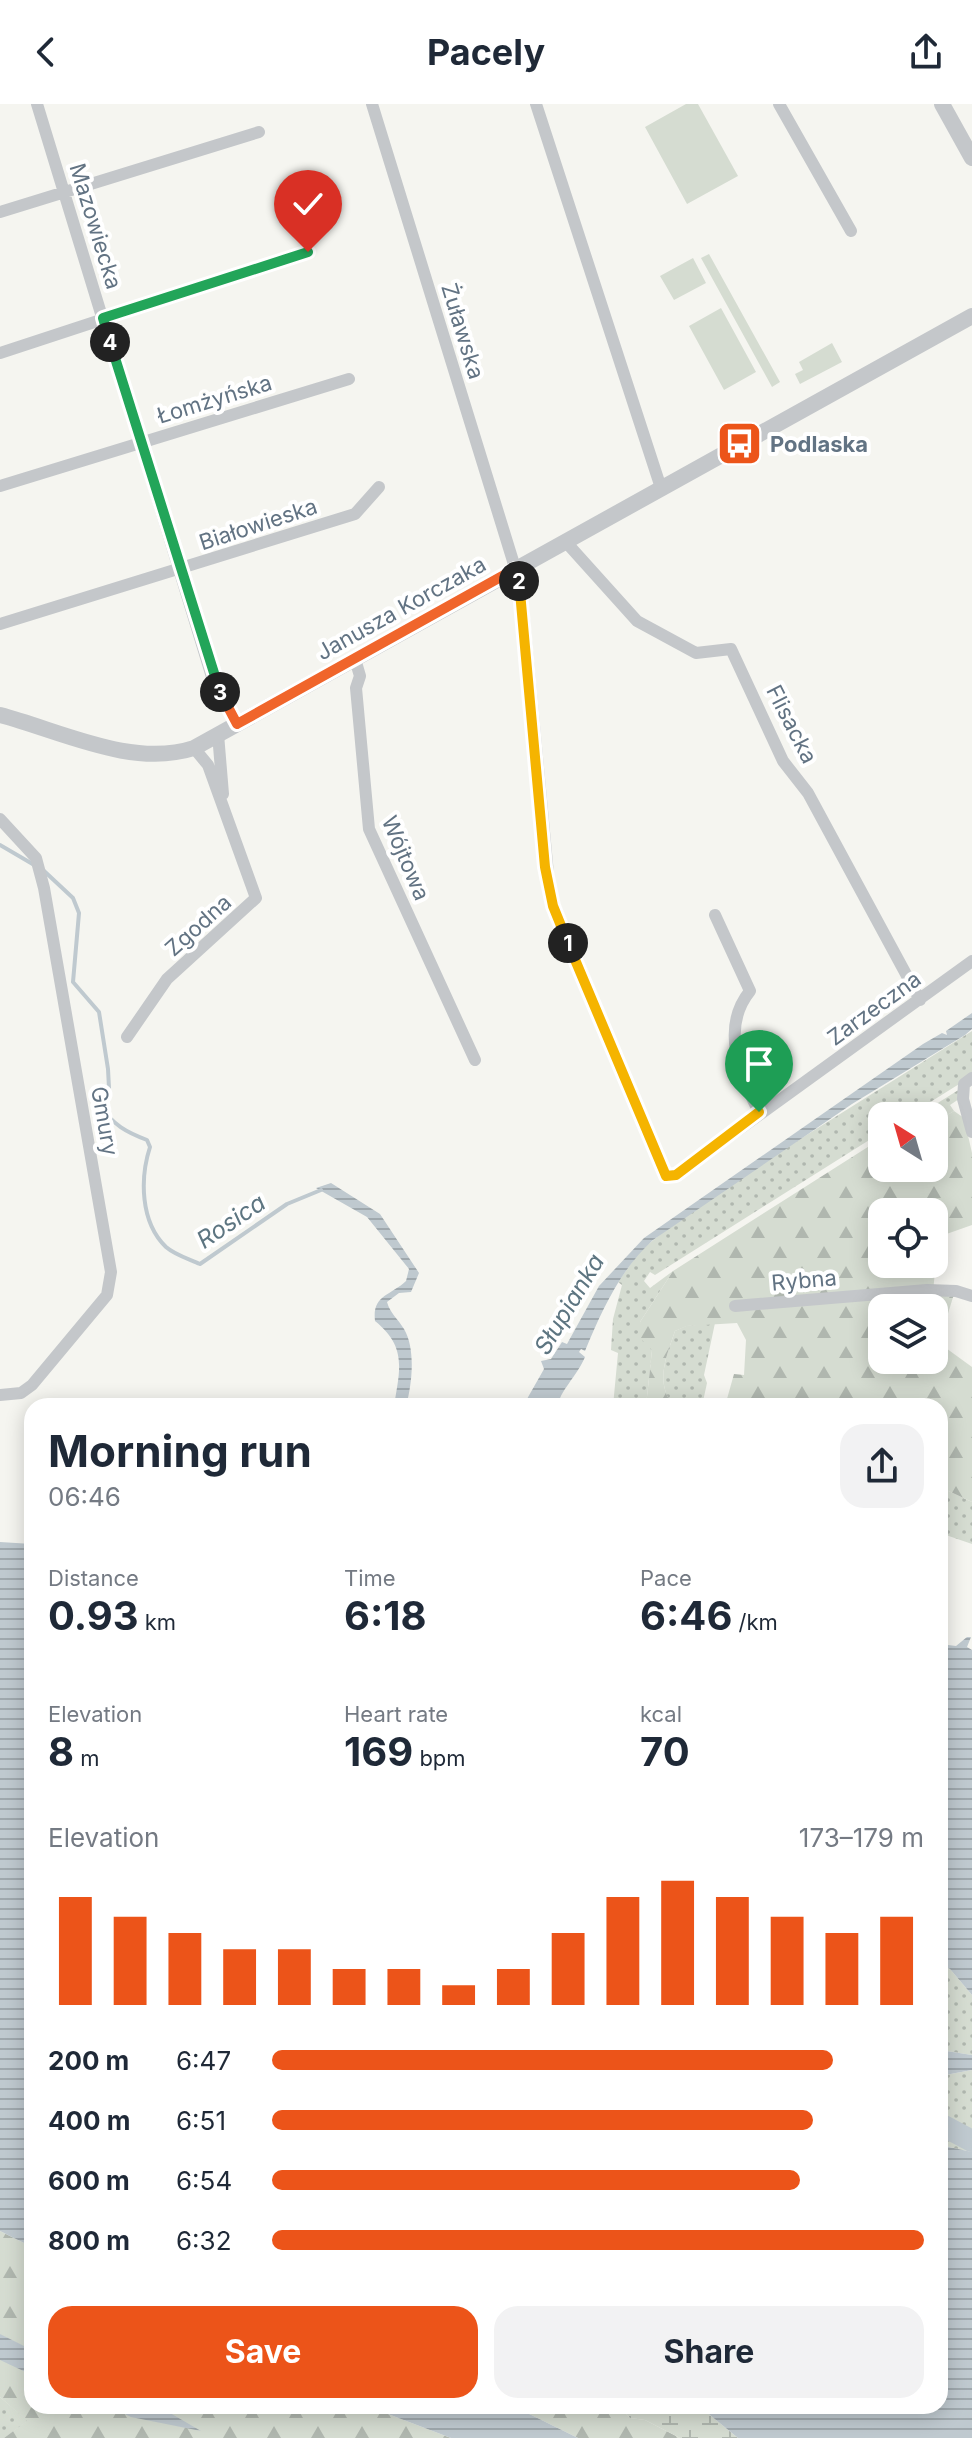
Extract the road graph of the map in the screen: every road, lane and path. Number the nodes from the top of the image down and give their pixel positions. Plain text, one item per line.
1 (37, 104) edge
2 (372, 104) edge
3 (536, 104) edge
4 (779, 104) edge
5 (942, 104) edge
6 (259, 132) dead end
7 (972, 158) edge
8 (64, 191) junction
9 (0, 212) edge
10 (851, 231) dead end
11 (308, 252) dead end
12 (972, 316) edge
13 (103, 318) junction
14 (0, 353) edge
15 (349, 379) dead end
16 (142, 441) junction
17 (0, 486) edge
18 (379, 487) dead end
19 (661, 488) junction
20 (565, 541) junction
21 (515, 569) junction
22 (179, 571) junction
23 (0, 624) edge
24 (355, 659) junction
25 (0, 715) edge
26 (237, 724) junction
27 (218, 734) junction
28 (194, 748) junction
29 (223, 805) junction
30 (0, 819) edge
31 (715, 915) dead end
32 (972, 961) edge
33 (920, 1000) junction
34 (127, 1037) dead end
35 (475, 1060) dead end
36 (972, 1078) edge
37 (759, 1112) junction
38 (972, 1132) edge
39 (972, 1296) edge
40 (735, 1306) dead end
41 (0, 1395) edge

1 - 8 street, Mazowiecka
2 - 21 street, Żuławska
3 - 19 street
4 - 10 street
5 - 7 street
6 - 8 street
8 - 9 street
8 - 13 street, Mazowiecka
11 - 13 street
12 - 19 street, Janusza Korczaka
13 - 14 street
13 - 16 street, Mazowiecka
15 - 16 street, Łomżyńska
16 - 17 street, Łomżyńska
16 - 22 street, Mazowiecka
18 - 22 street, Białowieska
19 - 20 street, Janusza Korczaka
20 - 21 street, Janusza Korczaka
20 - 33 street, Flisacka
21 - 24 street, Janusza Korczaka
21 - 37 street, Zarzeczna
22 - 23 street, Białowieska
22 - 26 street, Mazowiecka
24 - 26 street, Janusza Korczaka
24 - 35 street, Wójtowa
25 - 28 street, Janusza Korczaka
26 - 27 street, Janusza Korczaka
27 - 28 street, Janusza Korczaka
27 - 29 street
28 - 29 street, Zgodna
29 - 34 street, Zgodna
30 - 41 street, Gmury
31 - 37 street
32 - 33 street, Zarzeczna
33 - 37 street, Zarzeczna
36 - 38 street
39 - 40 street, Rybna

